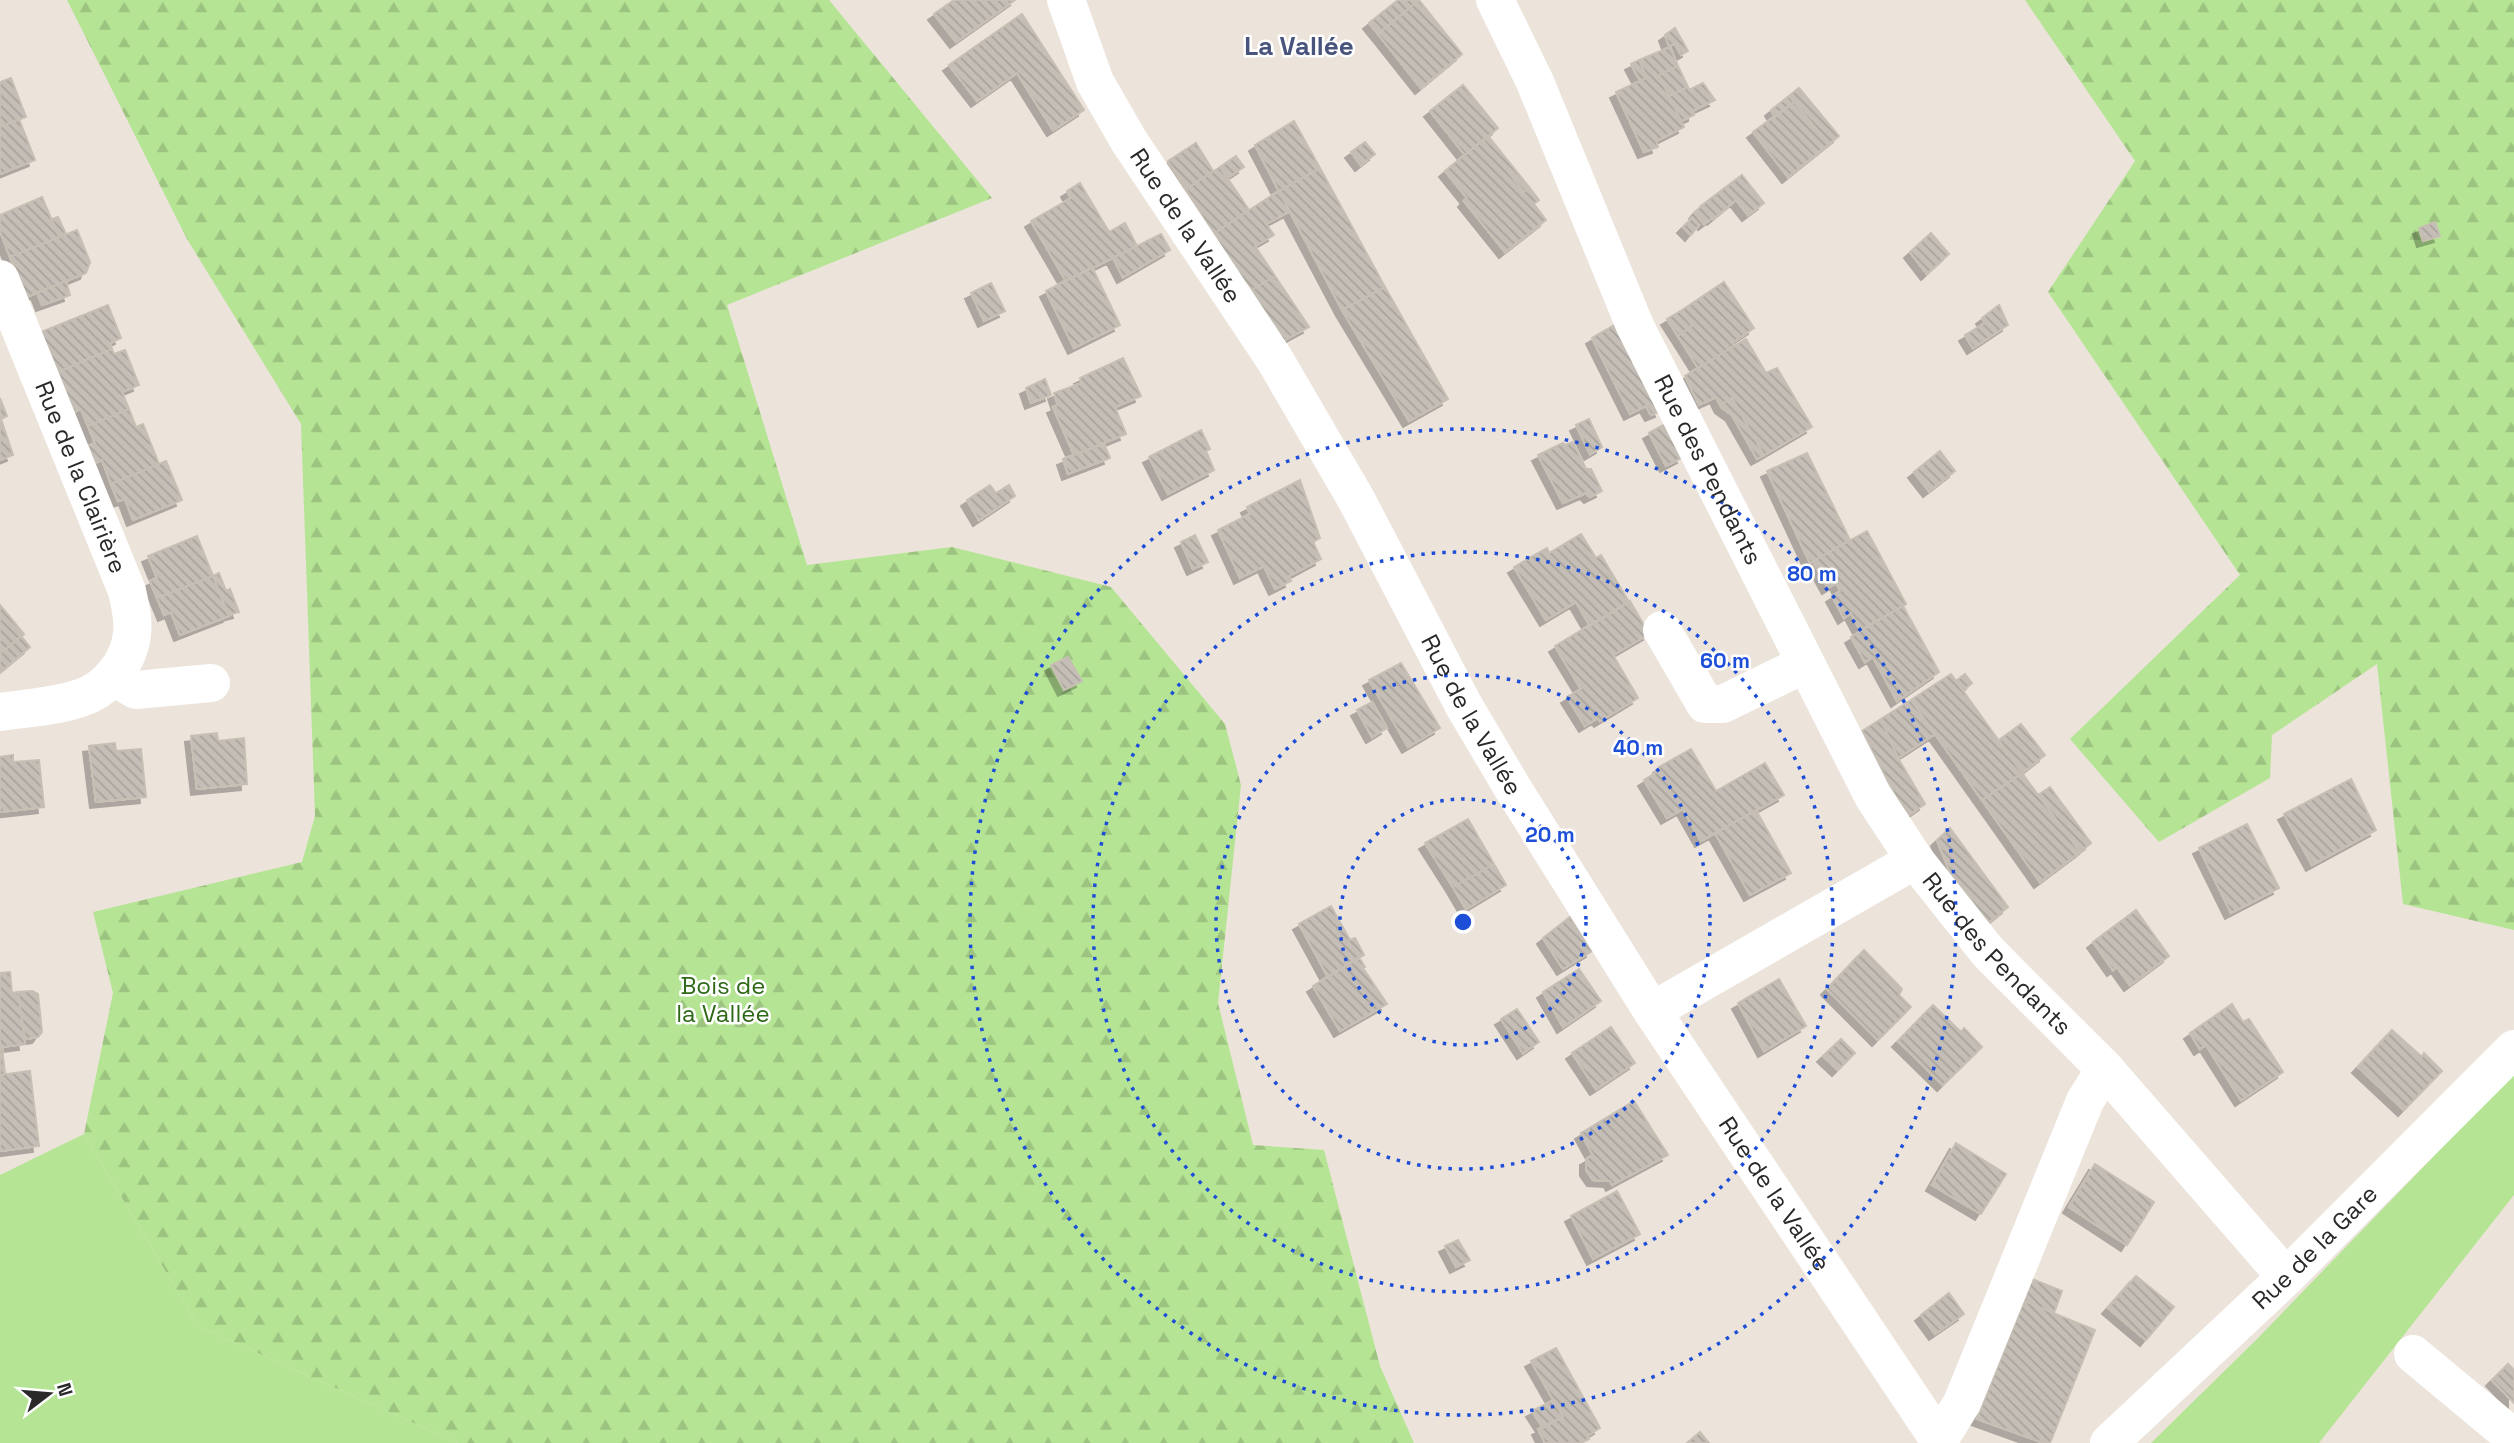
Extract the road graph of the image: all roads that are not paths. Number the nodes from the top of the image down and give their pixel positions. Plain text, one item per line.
1 (1066, 0) edge
2 (1495, 0) edge
3 (0, 279) edge
4 (1662, 630) dead end
5 (1805, 663) junction
6 (113, 677) junction
7 (211, 682) dead end
8 (0, 712) edge
9 (1915, 860) junction
10 (1652, 1011) junction
11 (2514, 1049) edge
12 (2105, 1069) junction
13 (2286, 1277) junction
14 (2413, 1354) dead end
15 (2514, 1438) edge
16 (1940, 1442) edge
17 (2109, 1443) edge

1 - 10 street, Rue de la Vallée
2 - 5 street, Rue des Pendants
3 - 6 street, Rue de la Clairière
4 - 5 street
5 - 9 street, Rue des Pendants
6 - 7 street
6 - 8 street
9 - 10 street
9 - 12 street, Rue des Pendants
10 - 16 street, Rue de la Vallée
11 - 13 street, Rue de la Gare
12 - 13 street, Rue des Pendants
12 - 16 street
13 - 17 street, Rue de la Gare
14 - 15 street

